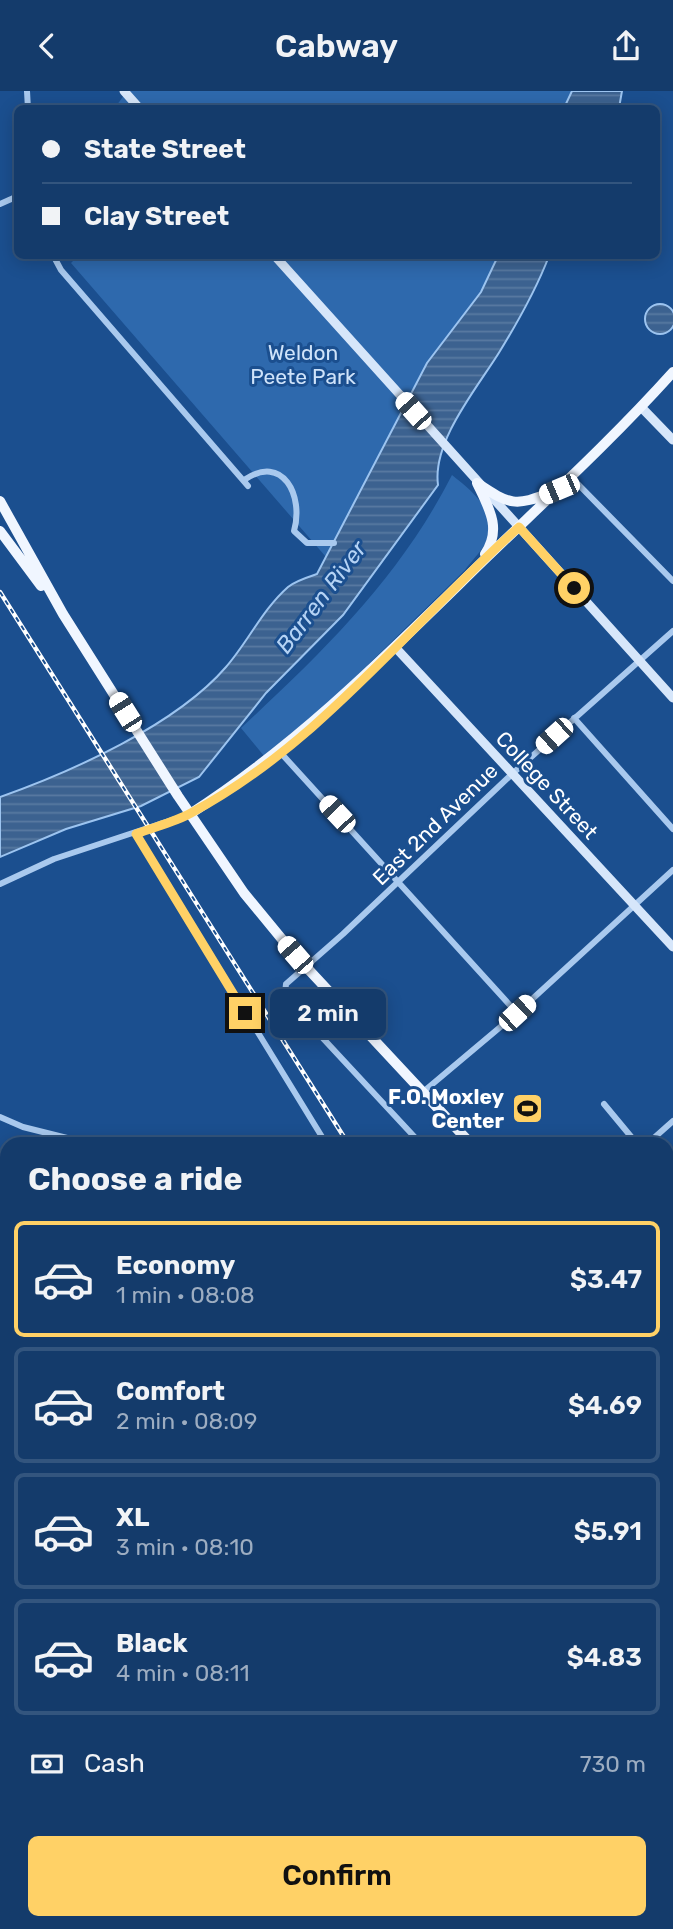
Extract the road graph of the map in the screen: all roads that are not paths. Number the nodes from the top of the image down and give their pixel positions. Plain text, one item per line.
1 (124, 91) edge
2 (136, 105) edge
3 (55, 259) edge
4 (278, 259) edge
5 (673, 372) edge
6 (642, 408) junction
7 (673, 440) edge
8 (571, 477) junction
9 (475, 480) junction
10 (559, 489) junction
11 (0, 501) edge
12 (519, 527) junction
13 (0, 531) edge
14 (334, 543) dead end
15 (474, 570) junction
16 (673, 581) edge
17 (63, 614) junction
18 (673, 631) edge
19 (395, 647) junction
20 (639, 660) junction
21 (673, 698) edge
22 (574, 718) junction
23 (280, 752) junction
24 (512, 773) junction
25 (190, 814) junction
26 (673, 829) edge
27 (136, 834) junction
28 (673, 870) edge
29 (398, 882) junction
30 (0, 884) edge
31 (635, 905) junction
32 (673, 947) edge
33 (306, 967) junction
34 (517, 1013) junction
35 (423, 1092) junction
36 (604, 1104) dead end
37 (0, 1117) edge
38 (673, 1121) edge
39 (63, 1137) edge
40 (322, 1137) edge
41 (415, 1137) edge
42 (465, 1137) edge
43 (631, 1137) edge
44 (655, 1137) edge

1 - 2 street
3 - 14 street
4 - 9 street
5 - 6 main road
6 - 7 street
6 - 8 main road
8 - 10 main road
8 - 16 street
9 - 10 main road
9 - 12 street
9 - 15 main road
10 - 12 main road
11 - 17 main road
12 - 15 main road
12 - 20 street
13 - 17 main road
15 - 19 main road
17 - 25 main road
18 - 20 street, East 2nd Avenue
19 - 23 main road
19 - 24 street, College Street
20 - 21 street
20 - 22 street, East 2nd Avenue
22 - 24 street, East 2nd Avenue
22 - 26 street
23 - 25 main road
23 - 29 street
24 - 29 street, East 2nd Avenue
24 - 31 street, College Street
25 - 27 street
25 - 33 main road
27 - 30 street
27 - 40 street
28 - 31 street
29 - 33 street, East 2nd Avenue
29 - 34 street
31 - 32 street, College Street
31 - 34 street
33 - 35 main road
33 - 41 street, East 2nd Avenue
34 - 35 street
35 - 42 main road
36 - 43 street
37 - 39 street
38 - 44 street

